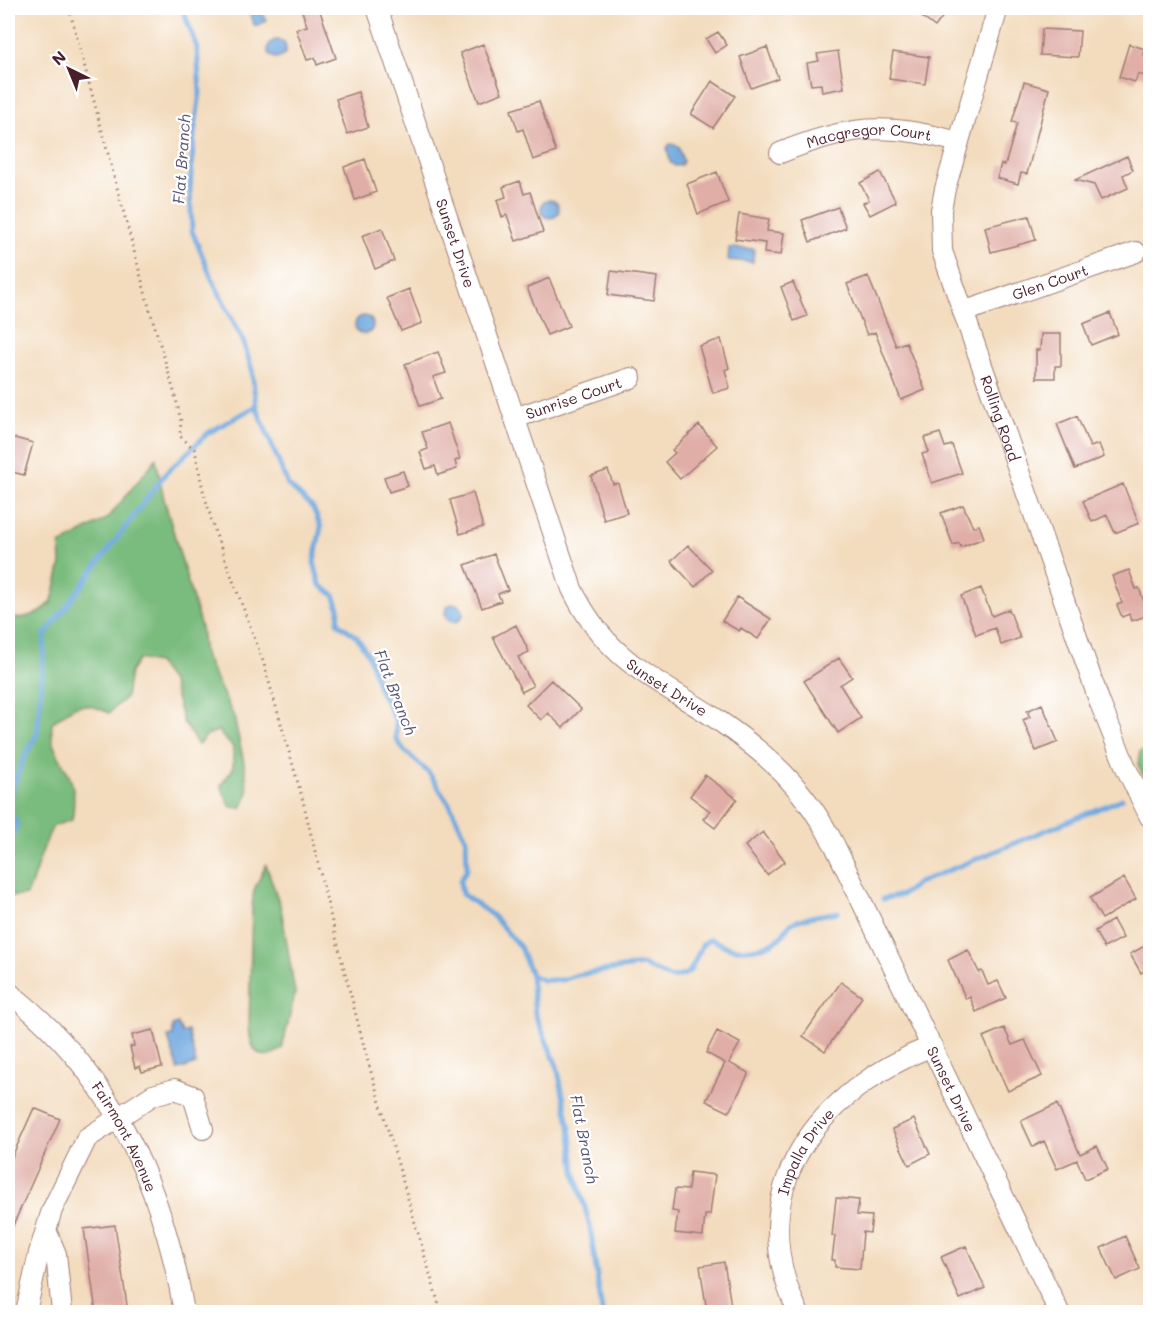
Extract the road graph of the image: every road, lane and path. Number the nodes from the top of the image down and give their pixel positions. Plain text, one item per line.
1 (69, 8) edge
2 (377, 8) edge
3 (998, 8) edge
4 (958, 142) junction
5 (780, 153) dead end
6 (1136, 252) dead end
7 (963, 312) junction
8 (632, 378) dead end
9 (515, 418) junction
10 (1150, 817) edge
11 (8, 992) edge
12 (932, 1046) junction
13 (118, 1116) junction
14 (203, 1129) dead end
15 (46, 1230) junction
16 (27, 1307) edge
17 (62, 1311) edge
18 (184, 1312) edge
19 (441, 1312) edge
20 (798, 1312) edge
21 (1059, 1312) edge

1 - 19 path
2 - 9 street, Sunset Drive
3 - 4 street, Rolling Road
4 - 5 street, Macgregor Court
4 - 7 street, Rolling Road
6 - 7 street, Glen Court
7 - 10 street, Rolling Road
8 - 9 street, Sunrise Court
9 - 12 street, Sunset Drive
11 - 13 street, Fairmont Avenue
12 - 20 street, Impalla Drive
12 - 21 street, Sunset Drive
13 - 14 street
13 - 15 street
13 - 18 street, Fairmont Avenue
15 - 16 street
15 - 17 street
16 - 17 street

